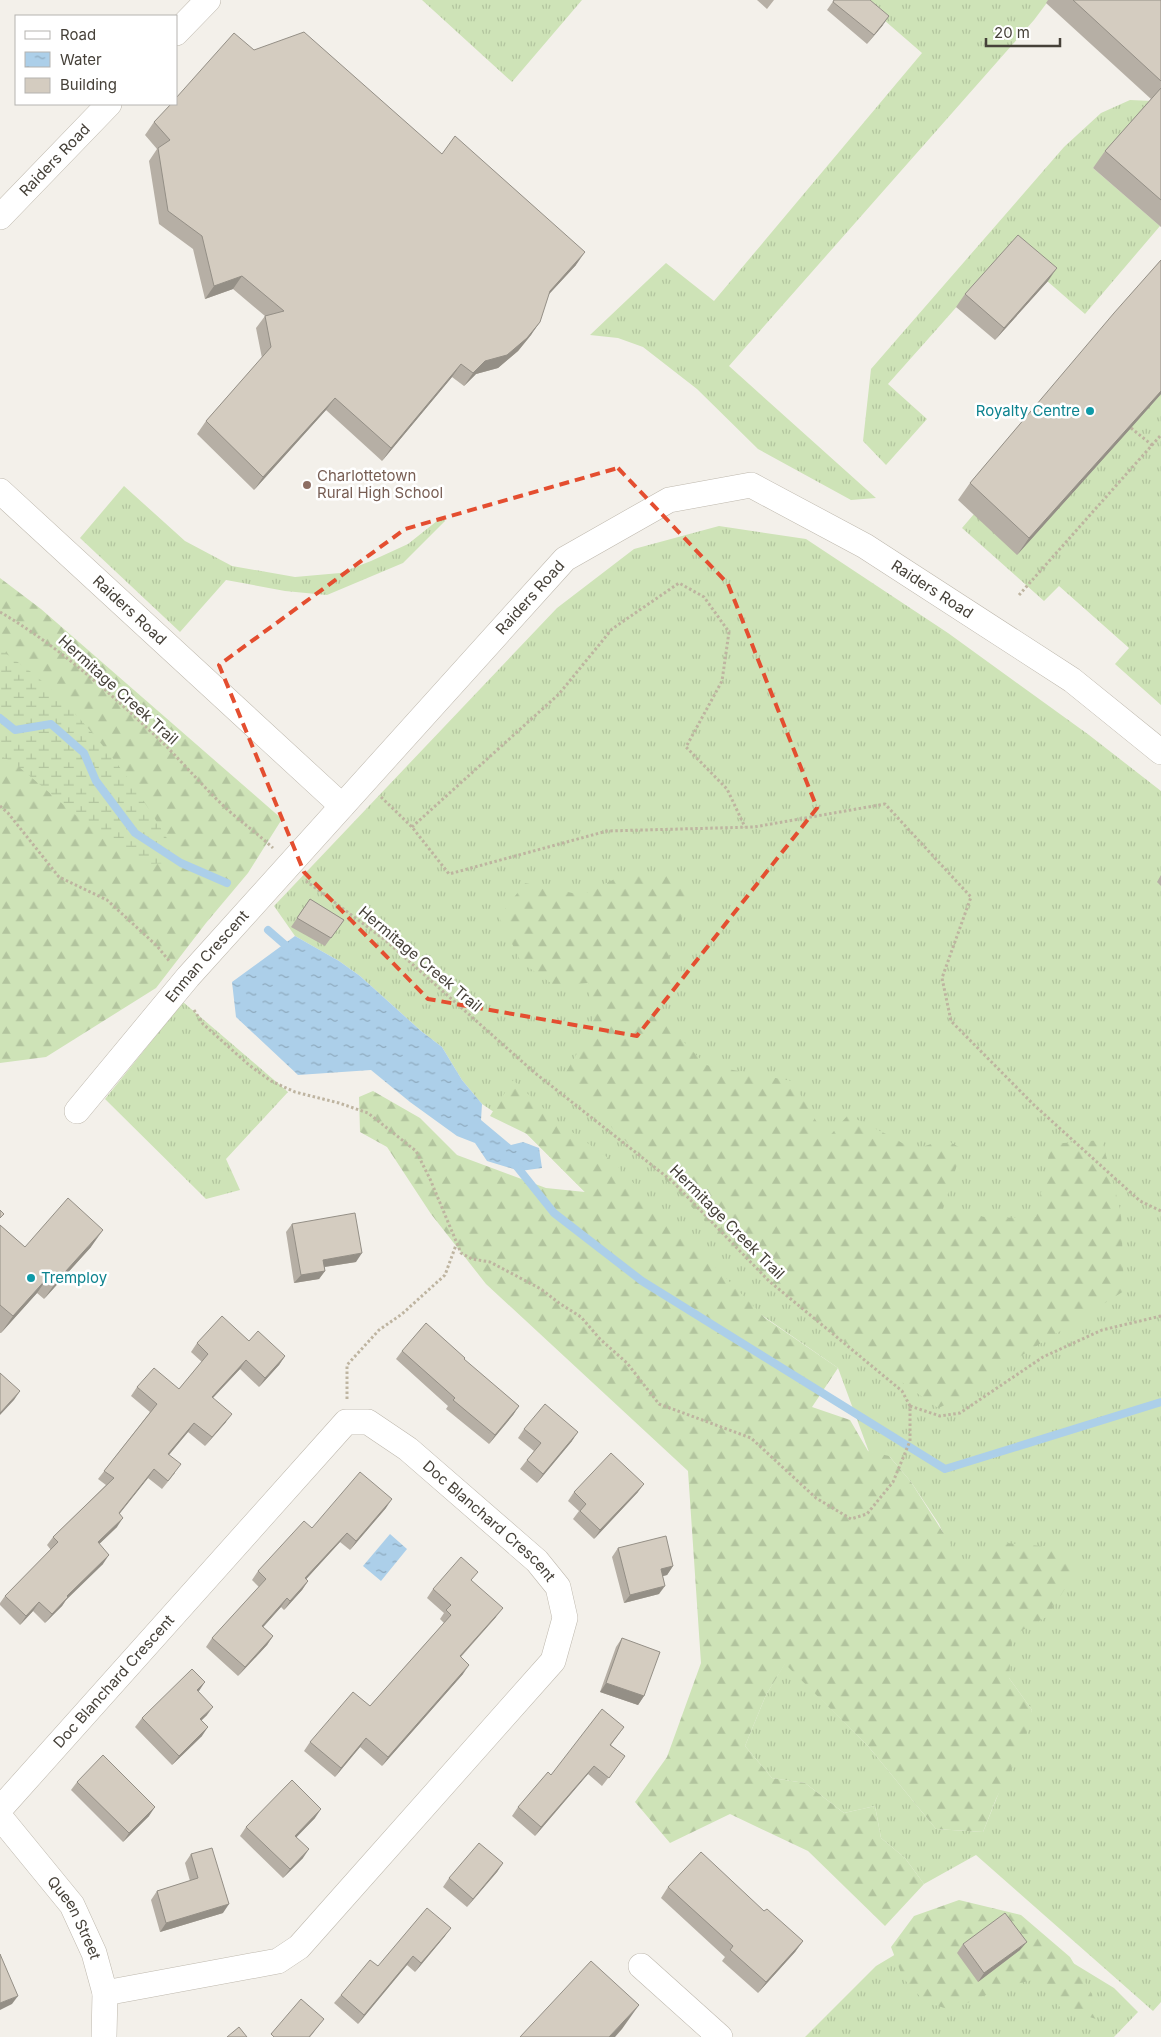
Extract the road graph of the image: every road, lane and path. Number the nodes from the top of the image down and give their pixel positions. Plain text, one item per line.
1 (208, 0) edge
2 (178, 31) edge
3 (107, 105) edge
4 (0, 217) edge
5 (1131, 428) edge
6 (1161, 435) edge
7 (1152, 445) junction
8 (0, 490) edge
9 (1019, 595) dead end
10 (0, 612) edge
11 (1161, 752) edge
12 (365, 781) junction
13 (0, 806) edge
14 (342, 806) junction
15 (412, 827) junction
16 (745, 827) junction
17 (277, 853) dead end
18 (301, 877) dead end
19 (172, 965) dead end
20 (189, 1002) dead end
21 (77, 1111) dead end
22 (1161, 1211) edge
23 (457, 1244) junction
24 (1161, 1316) edge
25 (910, 1406) junction
26 (346, 1422) junction
27 (0, 1809) edge
28 (0, 1817) edge
29 (641, 1966) dead end
30 (105, 1993) junction
31 (104, 2037) edge
32 (720, 2037) edge

1 - 2 street
3 - 4 street, Raiders Road
5 - 7 path
6 - 7 path
7 - 9 path
8 - 14 street, Raiders Road
10 - 17 path, Hermitage Creek Trail
11 - 12 street, Raiders Road
12 - 14 street, Raiders Road
12 - 15 path
13 - 19 path
14 - 21 street, Enman Crescent
15 - 16 path
15 - 16 path
16 - 22 path
18 - 25 path, Hermitage Creek Trail
20 - 23 path
23 - 25 path
23 - 26 path
24 - 25 path
26 - 27 street, Doc Blanchard Crescent
26 - 30 street, Doc Blanchard Crescent
28 - 30 street, Queen Street
29 - 32 street
30 - 31 street, Queen Street

